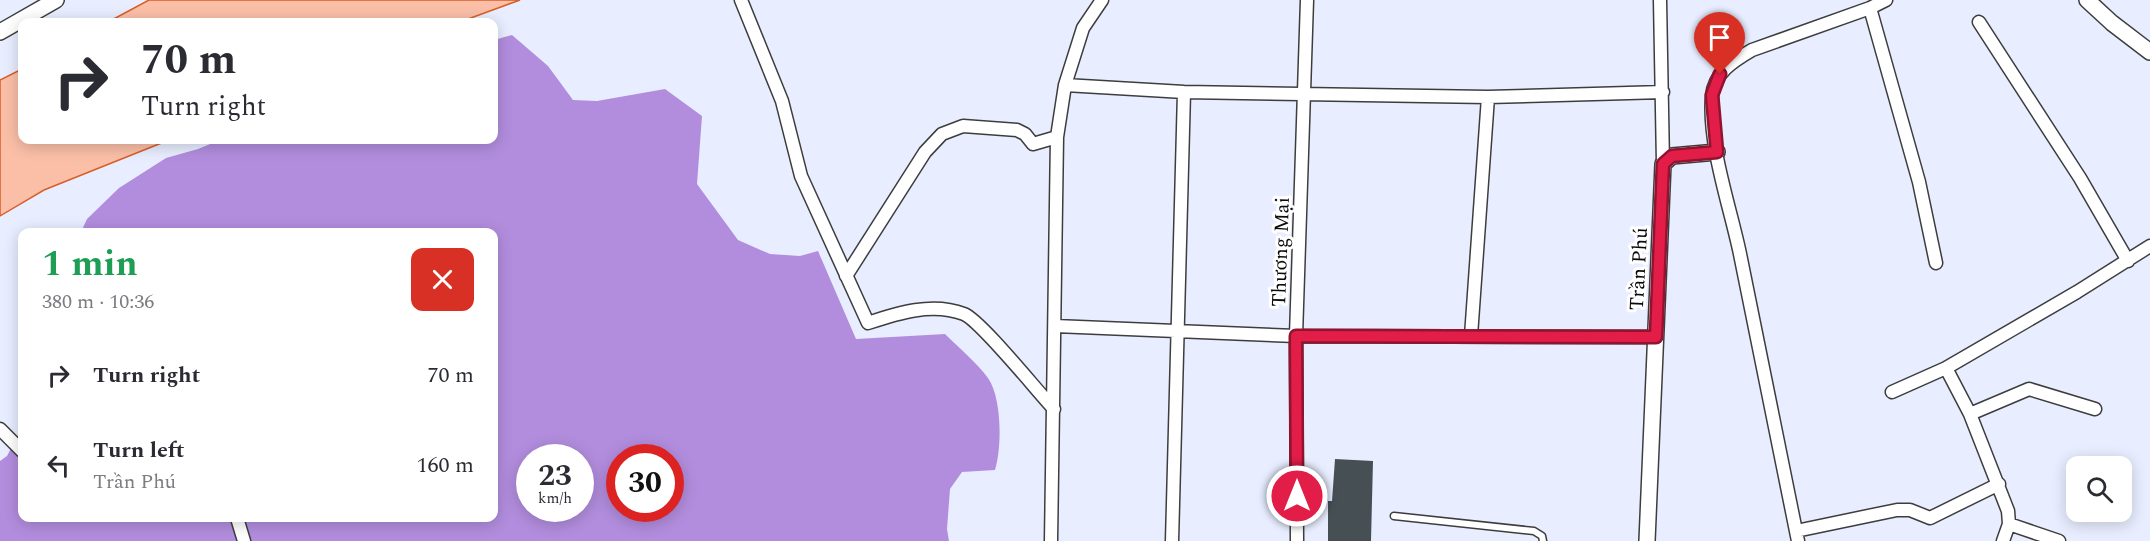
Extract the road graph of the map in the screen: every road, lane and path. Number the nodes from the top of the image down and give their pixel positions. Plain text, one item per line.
1 (56, 0) edge
2 (741, 0) edge
3 (1102, 0) edge
4 (1307, 0) edge
5 (1660, 0) edge
6 (1886, 0) edge
7 (2087, 0) edge
8 (1870, 8) junction
9 (24, 18) edge
10 (18, 22) edge
11 (1978, 22) dead end
12 (0, 32) edge
13 (2150, 52) edge
14 (1065, 86) junction
15 (1184, 92) junction
16 (1663, 92) junction
17 (1304, 94) junction
18 (1488, 97) junction
19 (1057, 136) junction
20 (1717, 152) junction
21 (1663, 164) junction
22 (2150, 246) edge
23 (2128, 261) junction
24 (1936, 263) dead end
25 (846, 276) junction
26 (1055, 326) junction
27 (1177, 330) junction
28 (1296, 336) junction
29 (1471, 336) junction
30 (1656, 337) junction
31 (1946, 368) junction
32 (1892, 392) dead end
33 (1054, 409) junction
34 (2095, 409) dead end
35 (1970, 414) junction
36 (0, 429) edge
37 (18, 447) edge
38 (1999, 484) junction
39 (1394, 516) dead end
40 (238, 522) edge
41 (2009, 524) junction
42 (1797, 536) edge
43 (244, 541) edge
44 (1051, 541) edge
45 (1172, 541) edge
46 (1298, 541) edge
47 (1543, 541) edge
48 (1647, 541) edge
49 (2003, 541) edge
50 (2059, 541) edge

1 - 9 street
2 - 25 street
3 - 14 street
4 - 17 street, Thương Mại
5 - 16 street
6 - 8 street
7 - 13 street
8 - 20 street
8 - 24 street
10 - 12 street
11 - 23 street
14 - 15 street
14 - 19 street
15 - 17 street
15 - 27 street
16 - 18 street
16 - 21 street
17 - 18 street
17 - 28 street, Thương Mại
18 - 29 street
19 - 25 street
19 - 26 street
20 - 21 street
20 - 42 street
21 - 30 street, Trần Phú
22 - 23 street
23 - 31 street
25 - 33 street
26 - 27 street
26 - 33 street
27 - 28 street
27 - 45 street
28 - 29 street
28 - 46 street, Thương Mại
29 - 30 street
30 - 48 street, Trần Phú
31 - 32 street
31 - 35 street
33 - 44 street
34 - 35 street
35 - 38 street
36 - 37 street
38 - 41 street
38 - 42 street
39 - 47 lane
40 - 43 street
41 - 49 street
41 - 50 street

